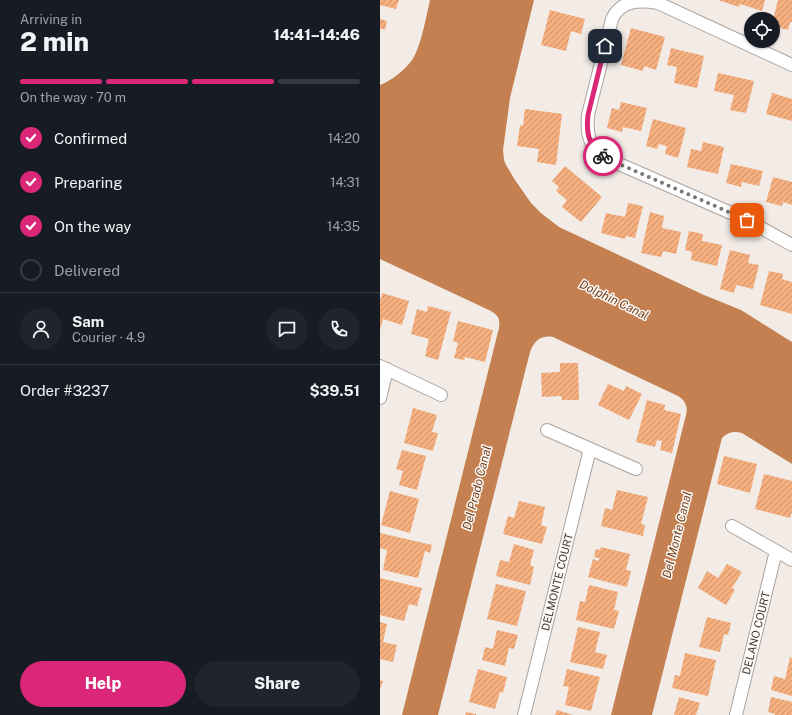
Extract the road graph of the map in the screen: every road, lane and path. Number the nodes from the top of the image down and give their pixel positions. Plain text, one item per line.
1 (792, 65) edge
2 (792, 245) edge
3 (384, 367) edge
4 (441, 395) dead end
5 (380, 398) edge
6 (547, 430) dead end
7 (590, 449) junction
8 (636, 469) dead end
9 (732, 526) dead end
10 (776, 551) junction
11 (792, 560) edge
12 (524, 715) edge
13 (736, 715) edge

1 - 2 street
3 - 4 street
3 - 5 street
6 - 7 street
7 - 8 street
7 - 12 street, DELMONTE COURT
9 - 10 street
10 - 11 street
10 - 13 street, DELANO COURT

